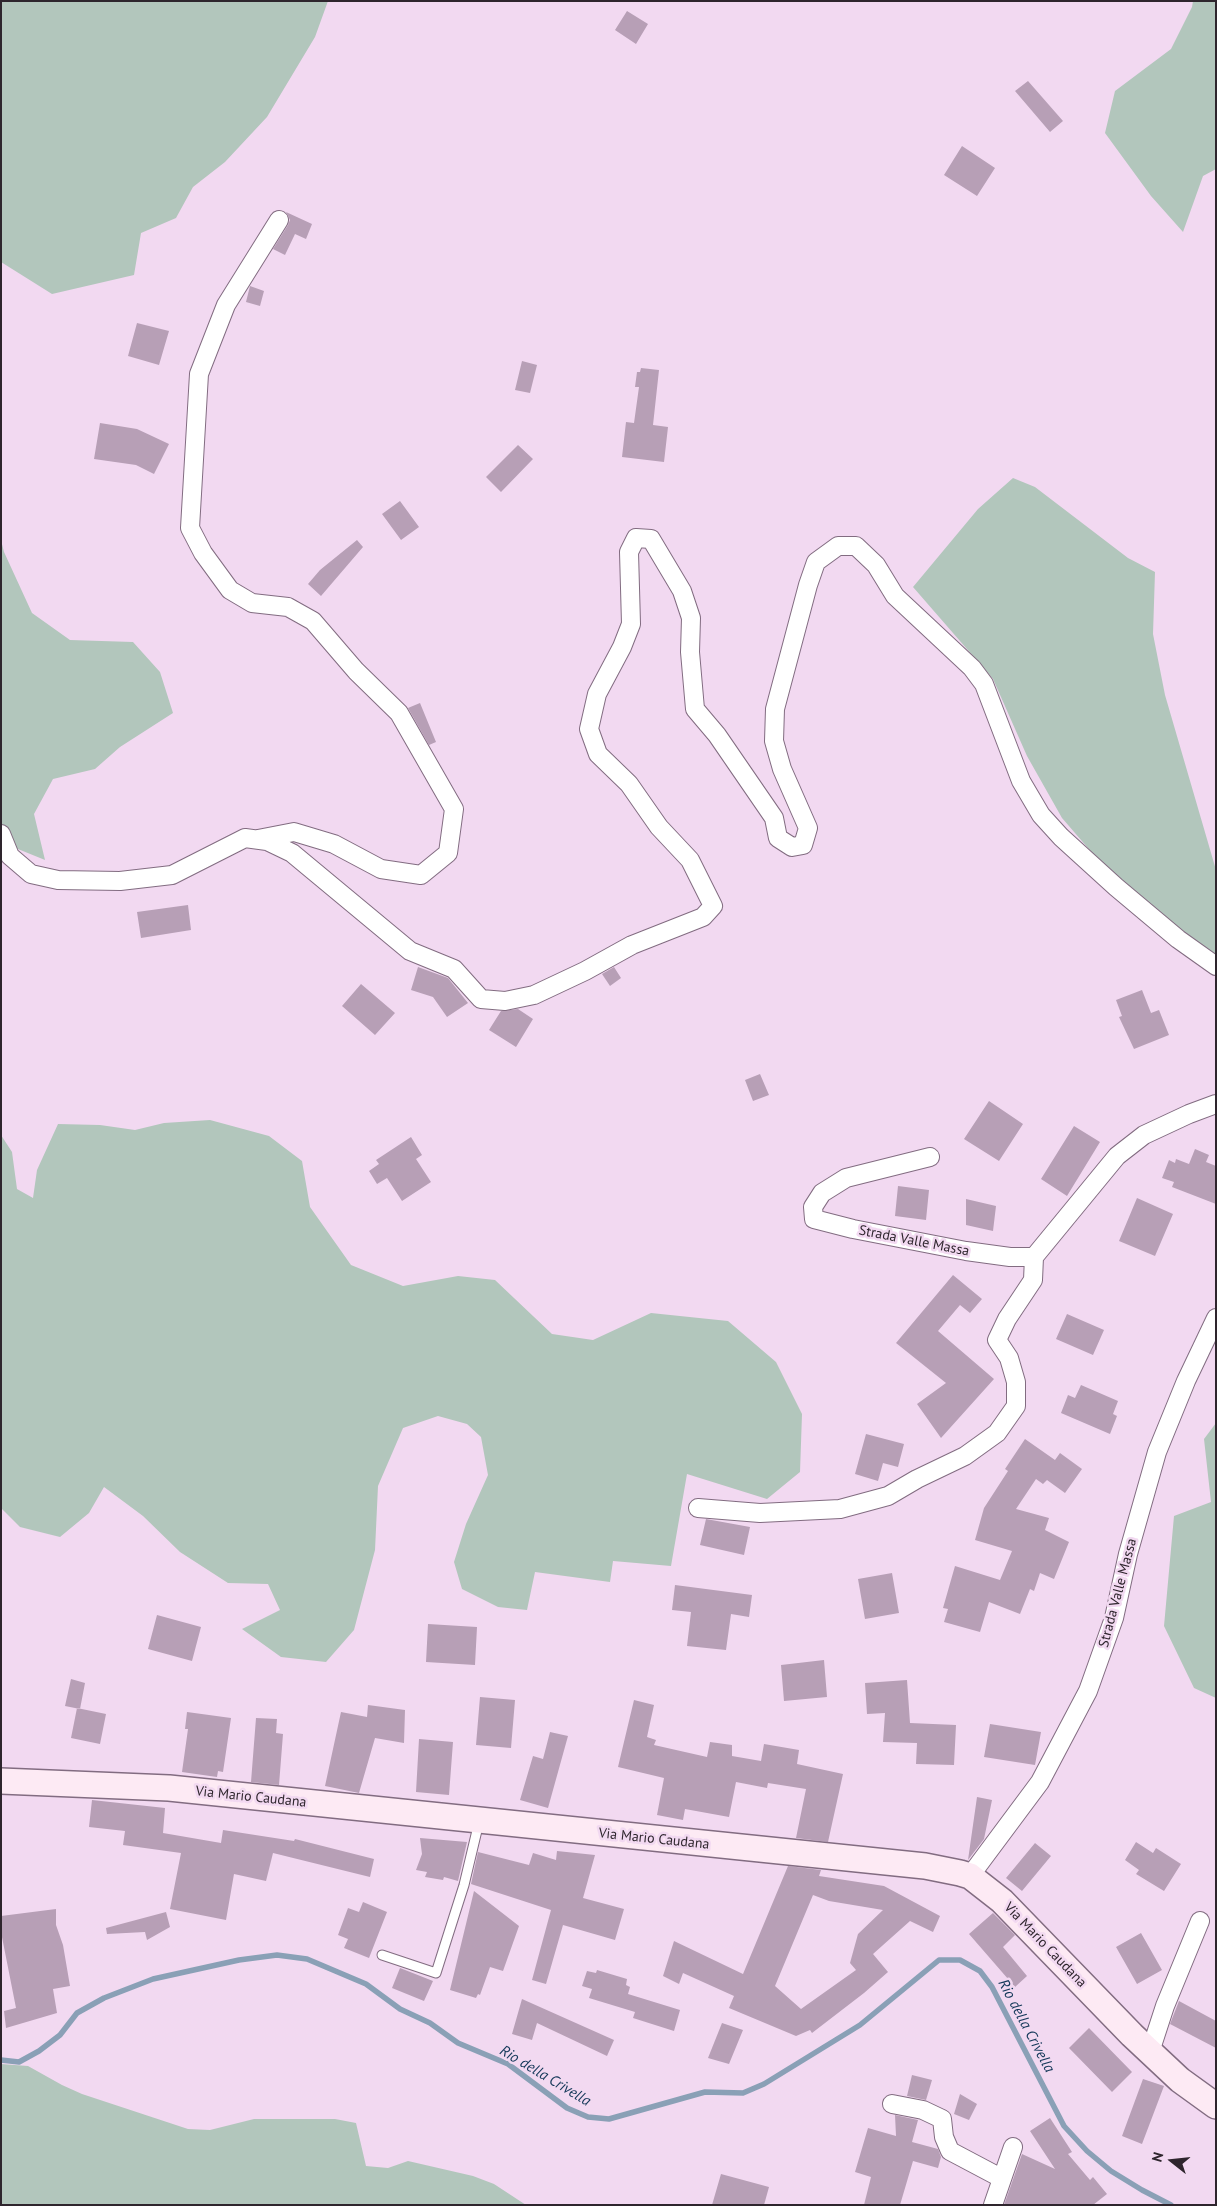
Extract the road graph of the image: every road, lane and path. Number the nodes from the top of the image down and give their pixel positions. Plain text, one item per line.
1 (279, 220) dead end
2 (1, 834) edge
3 (255, 839) junction
4 (1216, 966) edge
5 (1216, 1104) edge
6 (930, 1157) dead end
7 (1034, 1257) junction
8 (1216, 1318) edge
9 (698, 1508) dead end
10 (1, 1781) edge
11 (479, 1822) junction
12 (970, 1876) junction
13 (1200, 1921) dead end
14 (382, 1955) dead end
15 (1150, 2052) junction
16 (892, 2104) dead end
17 (1216, 2106) edge
18 (1013, 2147) dead end
19 (1001, 2178) junction
20 (993, 2205) edge

1 - 3 street
2 - 3 street
3 - 4 street
5 - 7 street
6 - 7 street, Strada Valle Massa
7 - 9 street
8 - 12 street, Strada Valle Massa
10 - 11 main road, Via Mario Caudana
11 - 12 main road, Via Mario Caudana
11 - 14 lane
12 - 15 main road, Via Mario Caudana
13 - 15 street
15 - 17 main road, Via Mario Caudana
16 - 19 street
18 - 19 street
19 - 20 street

